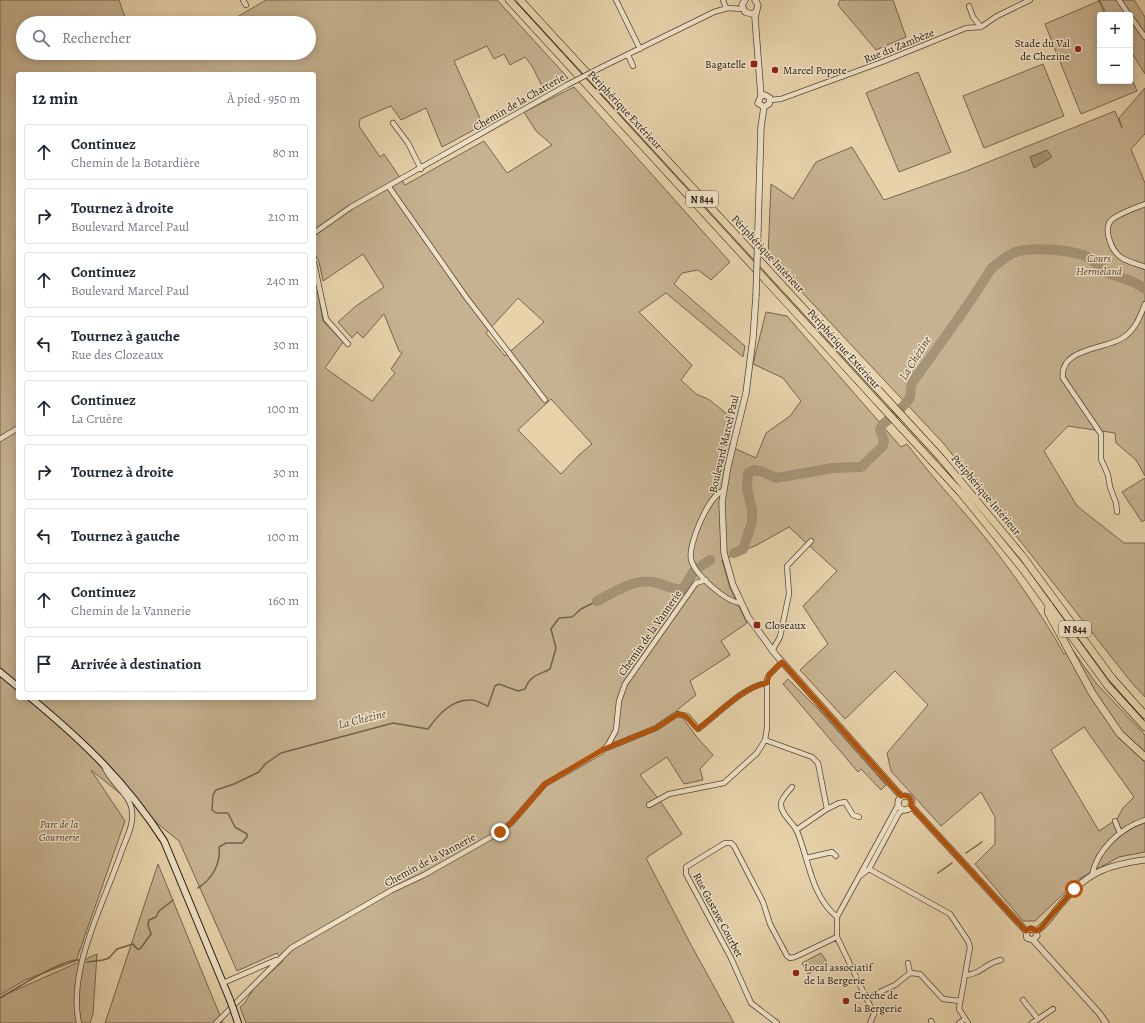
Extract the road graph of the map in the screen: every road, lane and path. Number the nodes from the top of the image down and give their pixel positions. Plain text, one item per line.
1 (243, 0) edge
2 (509, 0) edge
3 (520, 0) edge
4 (616, 0) edge
5 (723, 0) edge
6 (745, 0) edge
7 (755, 0) edge
8 (1030, 0) edge
9 (1119, 0) edge
10 (246, 5) dead end
11 (969, 6) dead end
12 (726, 8) junction
13 (742, 9) junction
14 (756, 12) junction
15 (1127, 12) edge
16 (1133, 20) edge
17 (981, 27) junction
18 (1145, 37) edge
19 (640, 49) junction
20 (628, 55) junction
21 (633, 66) dead end
22 (761, 96) junction
23 (770, 100) junction
24 (764, 107) junction
25 (393, 124) dead end
26 (421, 169) junction
27 (389, 187) junction
28 (1145, 204) edge
29 (316, 232) edge
30 (1145, 267) edge
31 (316, 272) edge
32 (1145, 304) edge
33 (348, 344) dead end
34 (545, 400) dead end
35 (16, 429) edge
36 (0, 439) edge
37 (723, 491) junction
38 (1117, 512) dead end
39 (811, 541) dead end
40 (706, 580) junction
41 (740, 603) junction
42 (1049, 605) junction
43 (772, 651) junction
44 (782, 662) junction
45 (0, 672) edge
46 (767, 683) junction
47 (16, 685) edge
48 (1128, 698) junction
49 (33, 700) edge
50 (1145, 708) edge
51 (1145, 715) edge
52 (1145, 726) edge
53 (765, 740) junction
54 (604, 749) junction
55 (1145, 757) edge
56 (102, 761) junction
57 (792, 787) dead end
58 (901, 796) junction
59 (649, 805) dead end
60 (898, 805) junction
61 (911, 806) junction
62 (827, 809) junction
63 (903, 810) junction
64 (859, 817) dead end
65 (1145, 820) edge
66 (1115, 821) dead end
67 (796, 830) junction
68 (1120, 833) junction
69 (836, 856) dead end
70 (806, 858) junction
71 (1145, 860) edge
72 (868, 869) junction
73 (1092, 875) junction
74 (857, 878) junction
75 (837, 917) junction
76 (1026, 931) junction
77 (1036, 931) junction
78 (837, 937) junction
79 (1033, 940) junction
80 (279, 959) junction
81 (1001, 960) dead end
82 (908, 963) dead end
83 (910, 973) junction
84 (965, 974) junction
85 (223, 983) junction
86 (867, 998) junction
87 (1023, 1000) dead end
88 (960, 1001) junction
89 (1052, 1009) dead end
90 (1038, 1019) junction
91 (966, 1021) edge
92 (79, 1023) edge
93 (216, 1023) edge
94 (238, 1023) edge
95 (777, 1023) edge
96 (870, 1023) edge
97 (959, 1023) edge
98 (1032, 1023) edge
99 (1106, 1023) edge

1 - 10 street
2 - 42 highway, Périphérique Extérieur / N 844
3 - 48 highway, Périphérique Intérieur / N 844
4 - 19 street
5 - 12 street
6 - 13 street
7 - 14 street
8 - 17 street, Rue du Zambèze
9 - 15 street
11 - 17 street
12 - 13 street, Chemin de la Chatterie
12 - 19 street, Chemin de la Chatterie
13 - 14 street
14 - 22 street
16 - 18 street
17 - 23 street, Rue du Zambèze
19 - 20 street, Chemin de la Chatterie
20 - 21 street
20 - 26 street, Chemin de la Chatterie, bridge
22 - 23 street
22 - 24 street
23 - 24 street
24 - 37 street, Boulevard Marcel Paul, bridge
25 - 26 street
26 - 27 street, Chemin de la Chatterie
27 - 29 street, Chemin de la Chatterie
27 - 34 street
28 - 30 street
31 - 33 street
32 - 38 street
35 - 36 street
37 - 40 street
37 - 41 street, Boulevard Marcel Paul
39 - 43 street
40 - 41 street
40 - 54 street, Chemin de la Vannerie
41 - 43 street, Boulevard Marcel Paul
42 - 52 highway, Périphérique Extérieur / N 844
42 - 55 highway
43 - 44 street, Boulevard Marcel Paul
44 - 46 street
44 - 58 street, Boulevard Marcel Paul
45 - 47 main road
46 - 53 street
46 - 54 street
48 - 50 highway
48 - 51 highway, Périphérique Intérieur / N 844
49 - 56 main road
53 - 59 street
53 - 62 street
54 - 80 street, Chemin de la Vannerie
56 - 85 main road
56 - 92 street
57 - 67 street
58 - 60 street
58 - 61 street
60 - 63 street
60 - 74 street
61 - 63 street
61 - 76 street
62 - 64 street
62 - 67 street
63 - 72 street
65 - 68 street
66 - 68 street
67 - 70 street
68 - 73 street
69 - 70 street
70 - 75 street
71 - 73 street
72 - 74 street
72 - 84 street
73 - 77 street
74 - 75 street
75 - 78 street
76 - 77 street
76 - 79 street
77 - 79 street
78 - 86 street
78 - 95 street, Rue Gustave Courbet
79 - 99 street
80 - 85 street
80 - 93 street, Chemin de la Vannerie
81 - 84 street
82 - 83 street
83 - 86 street
83 - 88 street
84 - 88 street
85 - 94 main road, bridge
86 - 96 street
87 - 90 street
88 - 91 street
89 - 90 street
90 - 98 street
91 - 97 street

